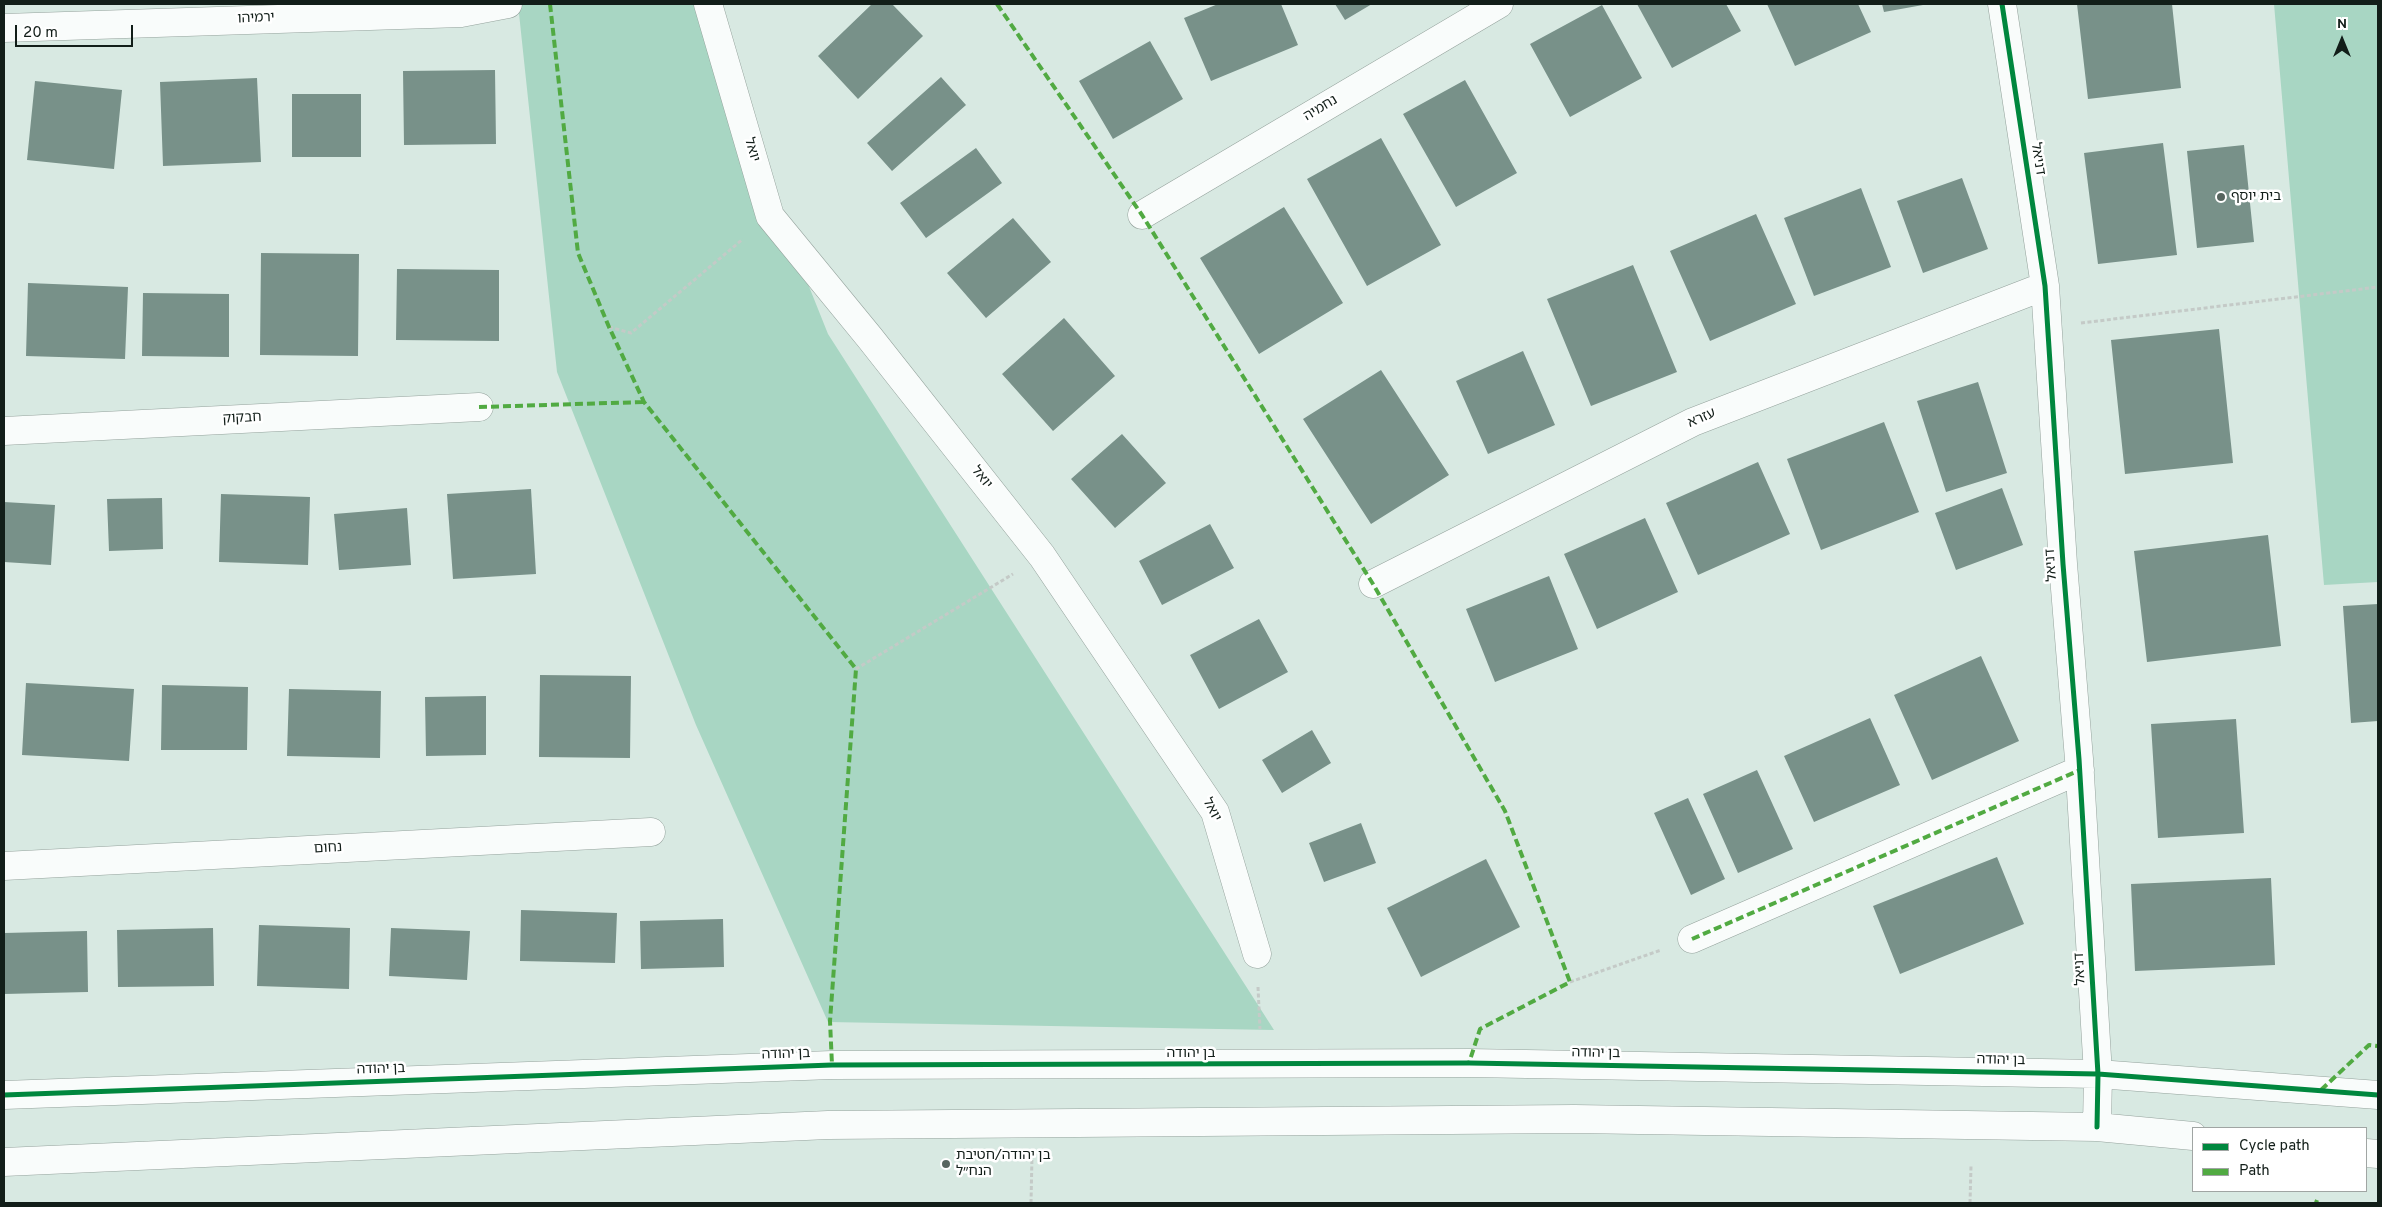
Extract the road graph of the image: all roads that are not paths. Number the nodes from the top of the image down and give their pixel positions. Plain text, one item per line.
1 (508, 4) edge
2 (708, 4) edge
3 (1499, 4) edge
4 (2002, 4) edge
5 (89, 14) edge
6 (4, 28) edge
7 (1142, 215) dead end
8 (2045, 286) junction
9 (480, 407) dead end
10 (4, 431) edge
11 (1373, 584) dead end
12 (2080, 770) junction
13 (651, 832) dead end
14 (4, 866) edge
15 (1692, 939) road end
16 (1257, 954) road end
17 (2098, 1074) junction
18 (4, 1095) edge
19 (2378, 1095) edge
20 (2097, 1127) junction
21 (2192, 1136) edge
22 (4, 1162) edge

1 - 5 street, ירמיהו
2 - 16 street, יואל
3 - 7 street, נחמיה
4 - 8 street, דניאל
5 - 6 street, ירמיהו
8 - 11 street, עזרא
8 - 12 street, דניאל
9 - 10 street, חבקוק
12 - 15 street
12 - 17 street, דניאל
13 - 14 street, נחום
17 - 18 street, בן יהודה
17 - 19 street, בן יהודה
17 - 20 street, דניאל
20 - 21 street
20 - 22 street

